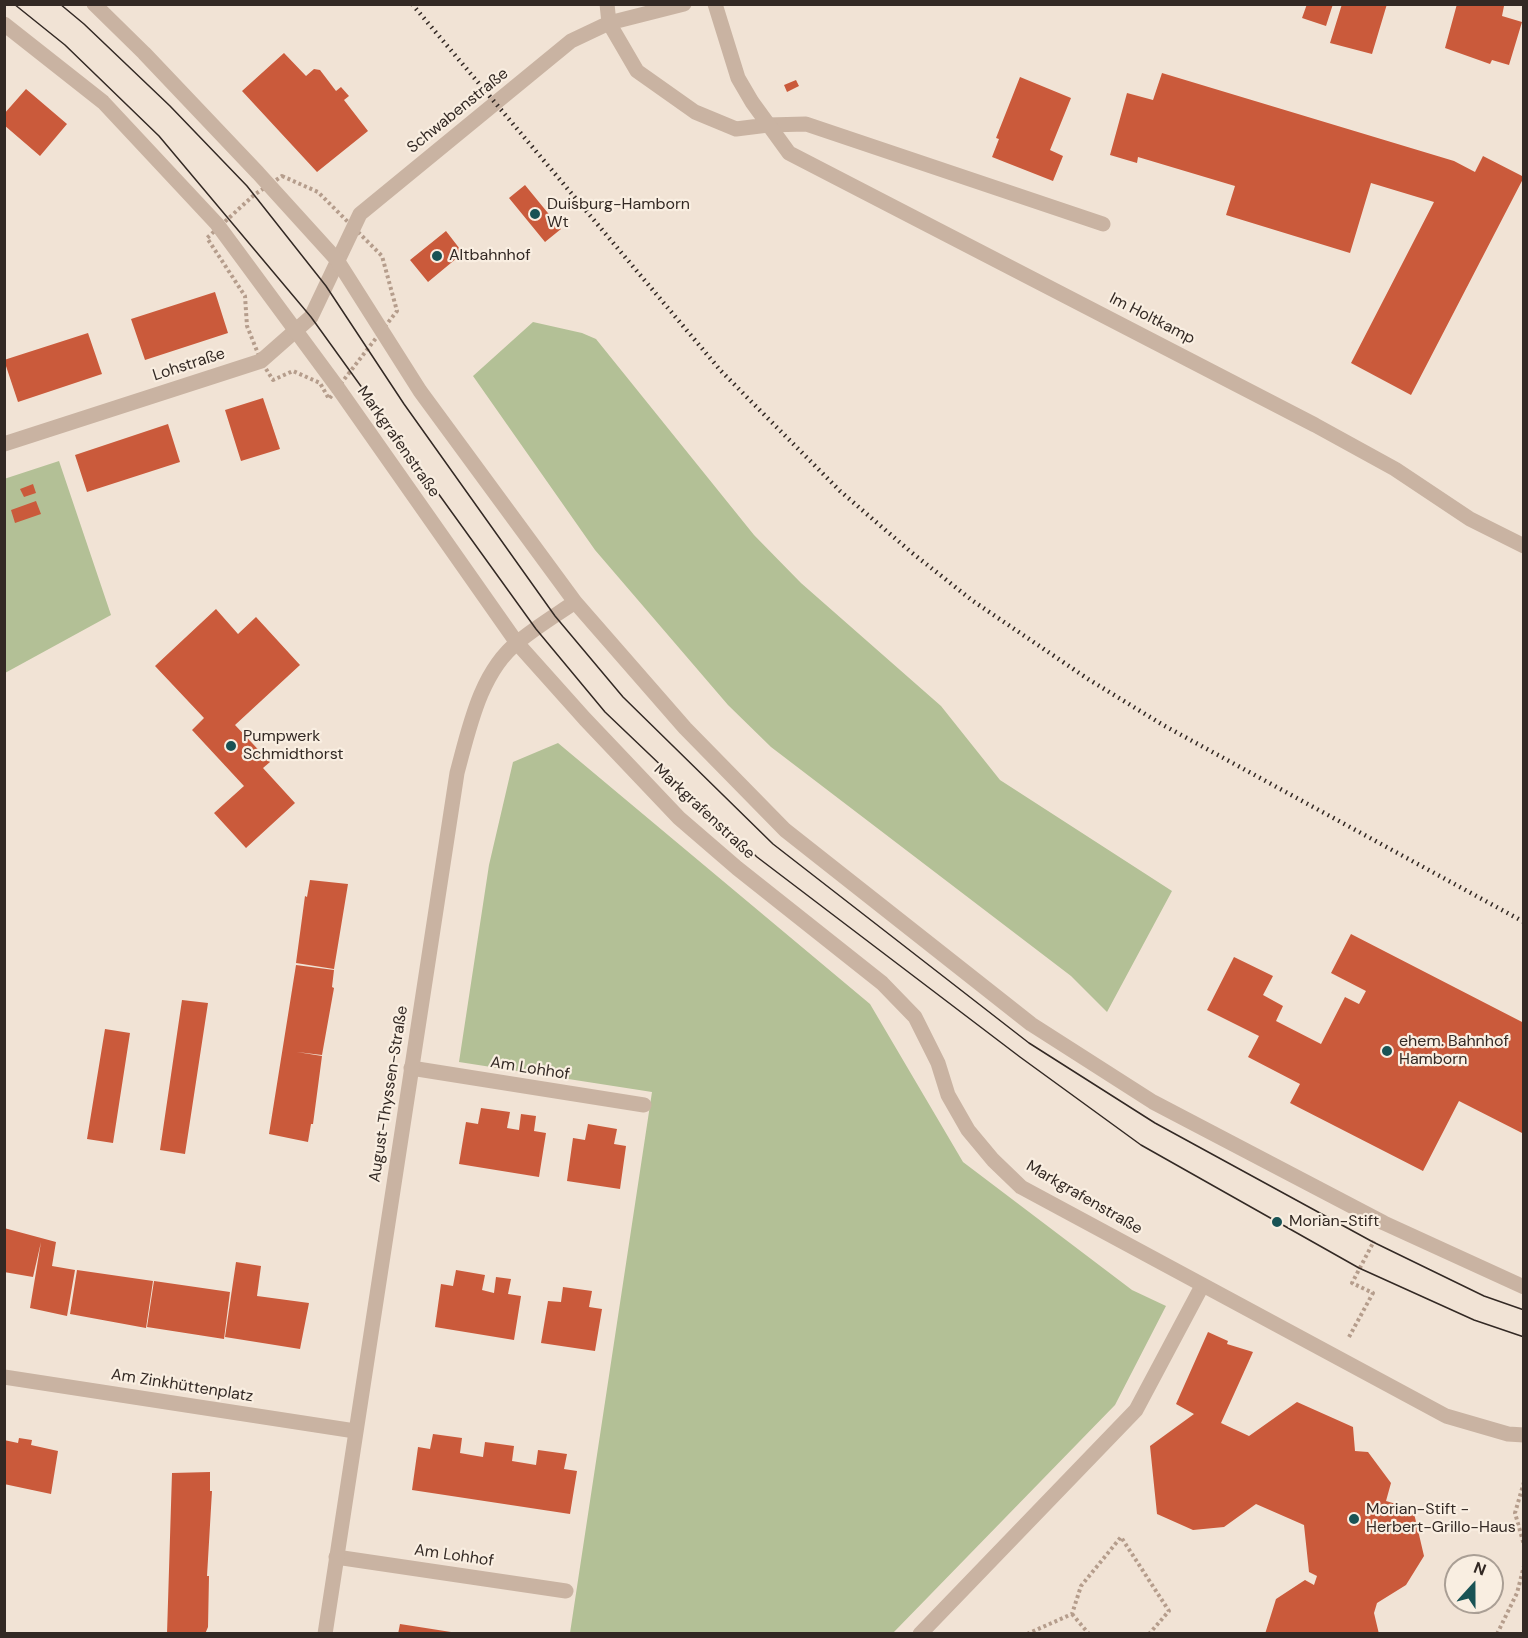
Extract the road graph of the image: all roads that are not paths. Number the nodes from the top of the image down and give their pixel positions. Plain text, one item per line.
1 (94, 4) edge
2 (607, 4) edge
3 (684, 4) edge
4 (715, 4) edge
5 (609, 23) junction
6 (4, 24) edge
7 (768, 125) junction
8 (1103, 224) dead end
9 (337, 260) junction
10 (296, 332) junction
11 (4, 444) edge
12 (1524, 546) edge
13 (575, 602) junction
14 (517, 643) junction
15 (411, 1068) junction
16 (644, 1105) dead end
17 (1202, 1286) junction
18 (1524, 1287) edge
19 (4, 1377) edge
20 (355, 1431) junction
21 (1524, 1435) edge
22 (336, 1557) junction
23 (566, 1591) dead end
24 (325, 1634) edge
25 (920, 1634) edge

1 - 9 street
2 - 5 street
3 - 5 street
4 - 7 street, Im Holtkamp
5 - 7 street
5 - 9 street, Schwabenstraße
6 - 10 street, Markgrafenstraße
7 - 8 street
7 - 12 street, Im Holtkamp
9 - 10 street, Lohstraße
9 - 13 street
10 - 11 street, Lohstraße
10 - 14 street, Markgrafenstraße
13 - 14 street, August-Thyssen-Straße
13 - 18 street
14 - 15 street, August-Thyssen-Straße
14 - 17 street, Markgrafenstraße
15 - 16 street, Am Lohhof
15 - 20 street, August-Thyssen-Straße
17 - 21 street, Markgrafenstraße
17 - 25 street
19 - 20 street, Am Zinkhüttenplatz
20 - 22 street, August-Thyssen-Straße
22 - 23 street, Am Lohhof
22 - 24 street, August-Thyssen-Straße

